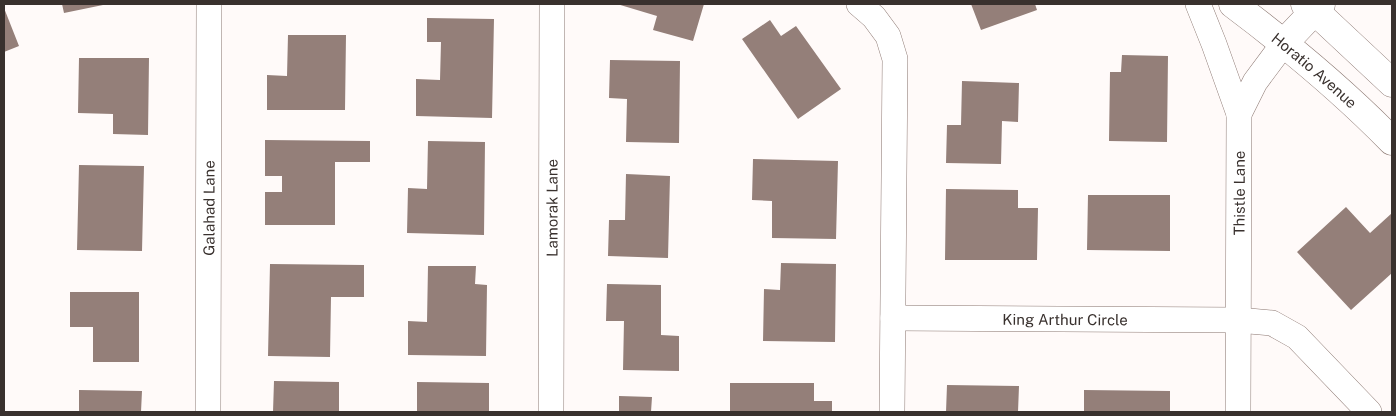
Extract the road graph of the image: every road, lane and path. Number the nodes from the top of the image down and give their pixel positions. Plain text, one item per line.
1 (209, 4) edge
2 (552, 4) edge
3 (859, 4) edge
4 (1198, 4) edge
5 (1232, 4) edge
6 (1314, 6) edge
7 (1284, 43) junction
8 (1392, 83) edge
9 (1239, 114) junction
10 (1392, 141) edge
11 (893, 318) junction
12 (1238, 320) junction
13 (208, 412) edge
14 (551, 412) edge
15 (892, 412) edge
16 (1238, 412) edge
17 (1369, 412) edge

1 - 13 street, Galahad Lane
2 - 14 street, Lamorak Lane
3 - 11 street
4 - 9 street
5 - 7 main road, Horatio Avenue
6 - 7 main road, Thistle Lane
6 - 8 main road
7 - 9 street, Thistle Lane
7 - 10 main road, Horatio Avenue
9 - 12 street, Thistle Lane
11 - 12 street, King Arthur Circle
11 - 15 street
12 - 16 street, Thistle Lane
12 - 17 street, King Arthur Circle

